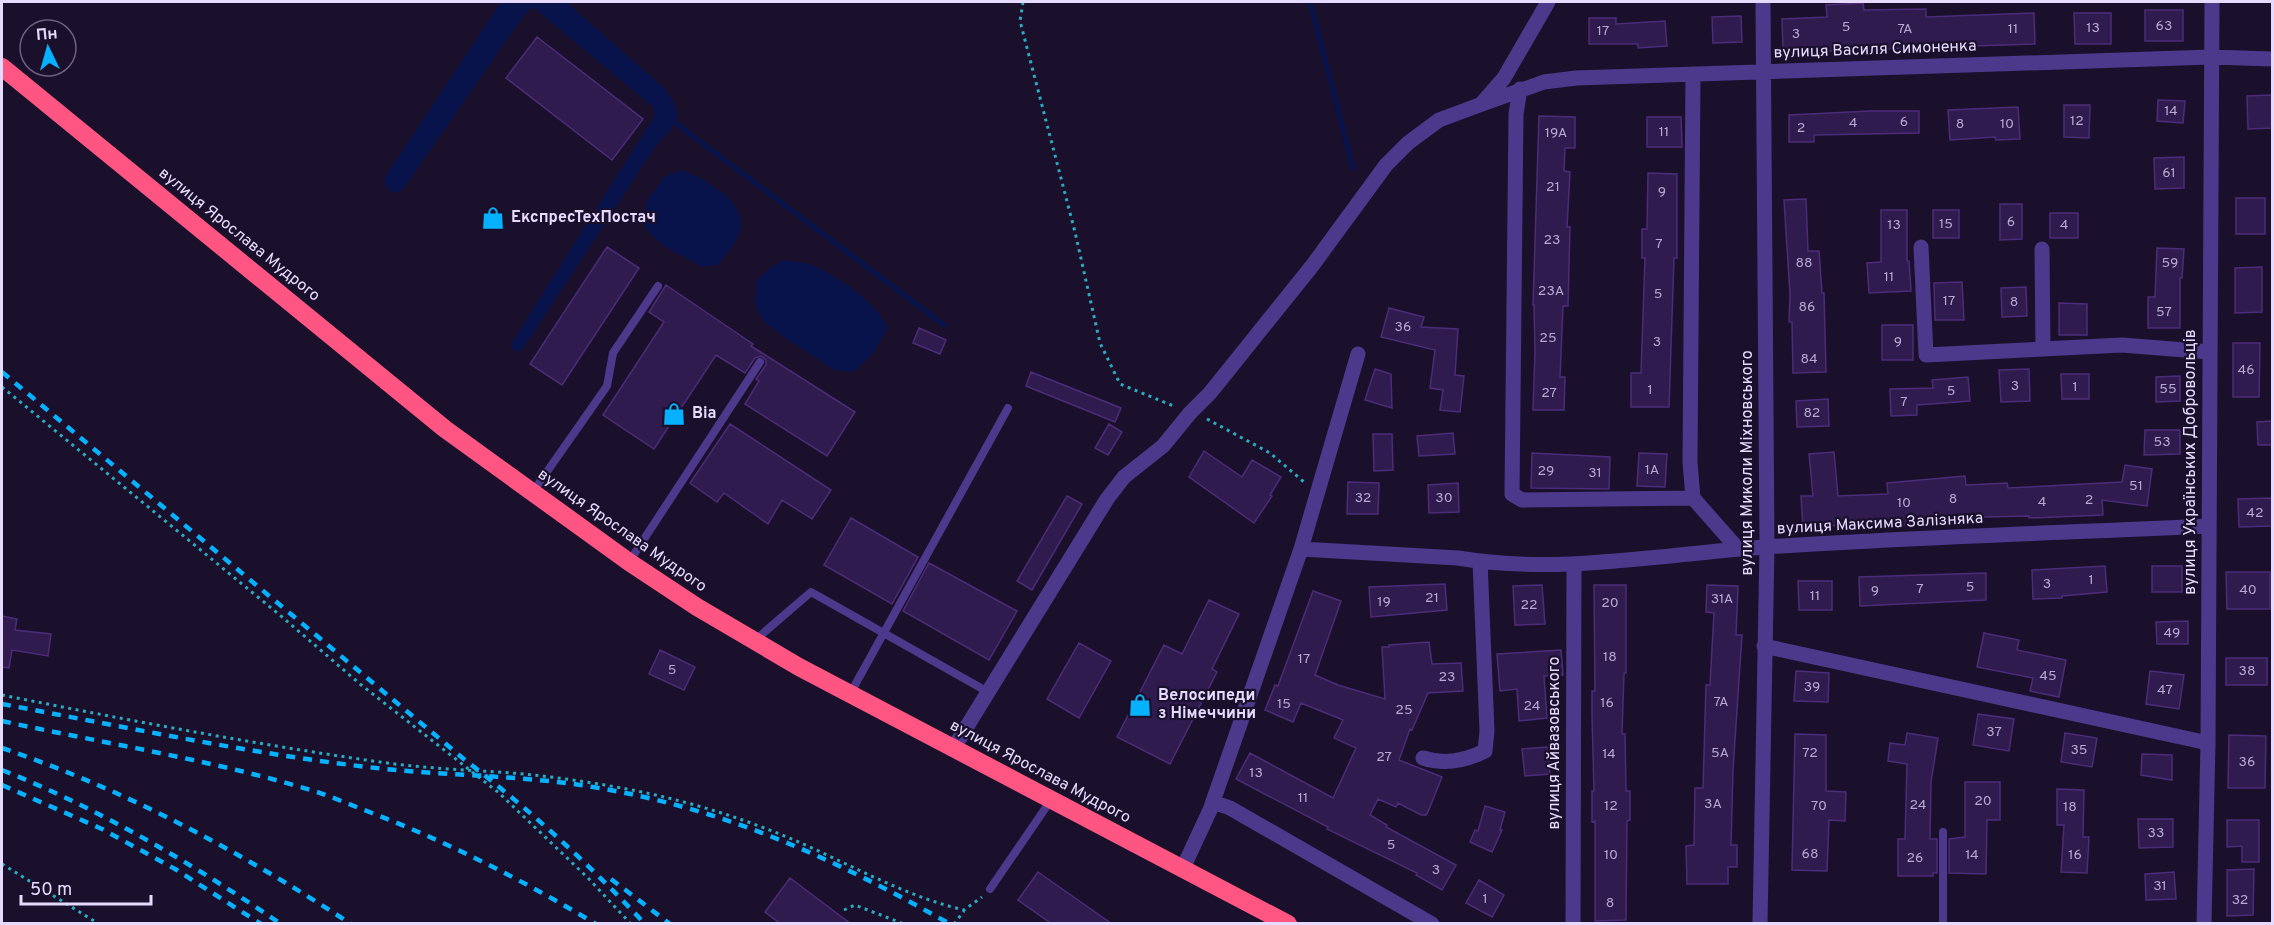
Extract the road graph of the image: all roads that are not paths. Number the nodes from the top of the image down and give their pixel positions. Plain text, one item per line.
1 (1548, 2) edge
2 (1763, 2) edge
3 (2212, 2) edge
4 (2211, 57) junction
5 (2272, 59) edge
6 (2, 67) edge
7 (1763, 72) junction
8 (1693, 74) junction
9 (1520, 90) junction
10 (1482, 104) junction
11 (1921, 247) dead end
12 (2042, 249) dead end
13 (658, 286) dead end
14 (2043, 349) junction
15 (2210, 352) junction
16 (1358, 354) dead end
17 (760, 362) dead end
18 (1008, 408) dead end
19 (532, 493) junction
20 (1693, 498) junction
21 (2209, 526) junction
22 (1767, 547) junction
23 (1301, 549) junction
24 (1738, 549) junction
25 (1480, 561) junction
26 (629, 562) junction
27 (1574, 564) junction
28 (885, 633) junction
29 (754, 641) junction
30 (1764, 646) junction
31 (988, 692) junction
32 (850, 694) junction
33 (2208, 743) junction
34 (953, 749) junction
35 (1423, 758) dead end
36 (1051, 800) junction
37 (1213, 802) junction
38 (1943, 832) dead end
39 (1182, 868) junction
40 (990, 889) road end
41 (1288, 924) edge
42 (1431, 924) edge
43 (1573, 924) edge
44 (1760, 924) edge
45 (1943, 924) edge
46 (2204, 924) edge

1 - 10 street
2 - 7 street, вулиця Миколи Міхновського
3 - 4 street, вулиця Українських Добровольців
4 - 5 street, вулиця Василя Симоненка
4 - 7 street, вулиця Василя Симоненка
4 - 15 street, вулиця Українських Добровольців
6 - 19 highway, вулиця Ярослава Мудрого
7 - 8 street, вулиця Василя Симоненка
7 - 22 street, вулиця Миколи Міхновського
8 - 9 street, вулиця Василя Симоненка
8 - 20 street
9 - 10 street, вулиця Василя Симоненка
9 - 20 street
10 - 31 street, вулиця Василя Симоненка
11 - 14 street
12 - 14 street
13 - 19 lane
14 - 15 street
15 - 21 street, вулиця Українських Добровольців
16 - 23 street
17 - 26 lane
18 - 28 lane
19 - 26 highway, вулиця Ярослава Мудрого
20 - 24 street, вулиця Миколи Міхновського
21 - 22 street, вулиця Максима Залізняка
21 - 33 street, вулиця Українських Добровольців
22 - 24 street, вулиця Максима Залізняка
22 - 30 street, вулиця Миколи Міхновського
23 - 25 street, вулиця Максима Залізняка
23 - 37 street
24 - 27 street, вулиця Максима Залізняка
25 - 27 street, вулиця Максима Залізняка
25 - 35 street
26 - 29 highway, вулиця Ярослава Мудрого
27 - 43 street, вулиця Айвазовського
28 - 29 lane
28 - 31 lane
28 - 32 lane
29 - 32 highway, вулиця Ярослава Мудрого
30 - 33 street
30 - 44 street, вулиця Миколи Міхновського
31 - 34 street, вулиця Василя Симоненка
32 - 34 highway, вулиця Ярослава Мудрого
33 - 46 street, вулиця Українських Добровольців
34 - 36 highway, вулиця Ярослава Мудрого
36 - 39 highway, вулиця Ярослава Мудрого
36 - 40 lane
37 - 39 street
37 - 42 street
38 - 45 lane
39 - 41 highway, вулиця Ярослава Мудрого

